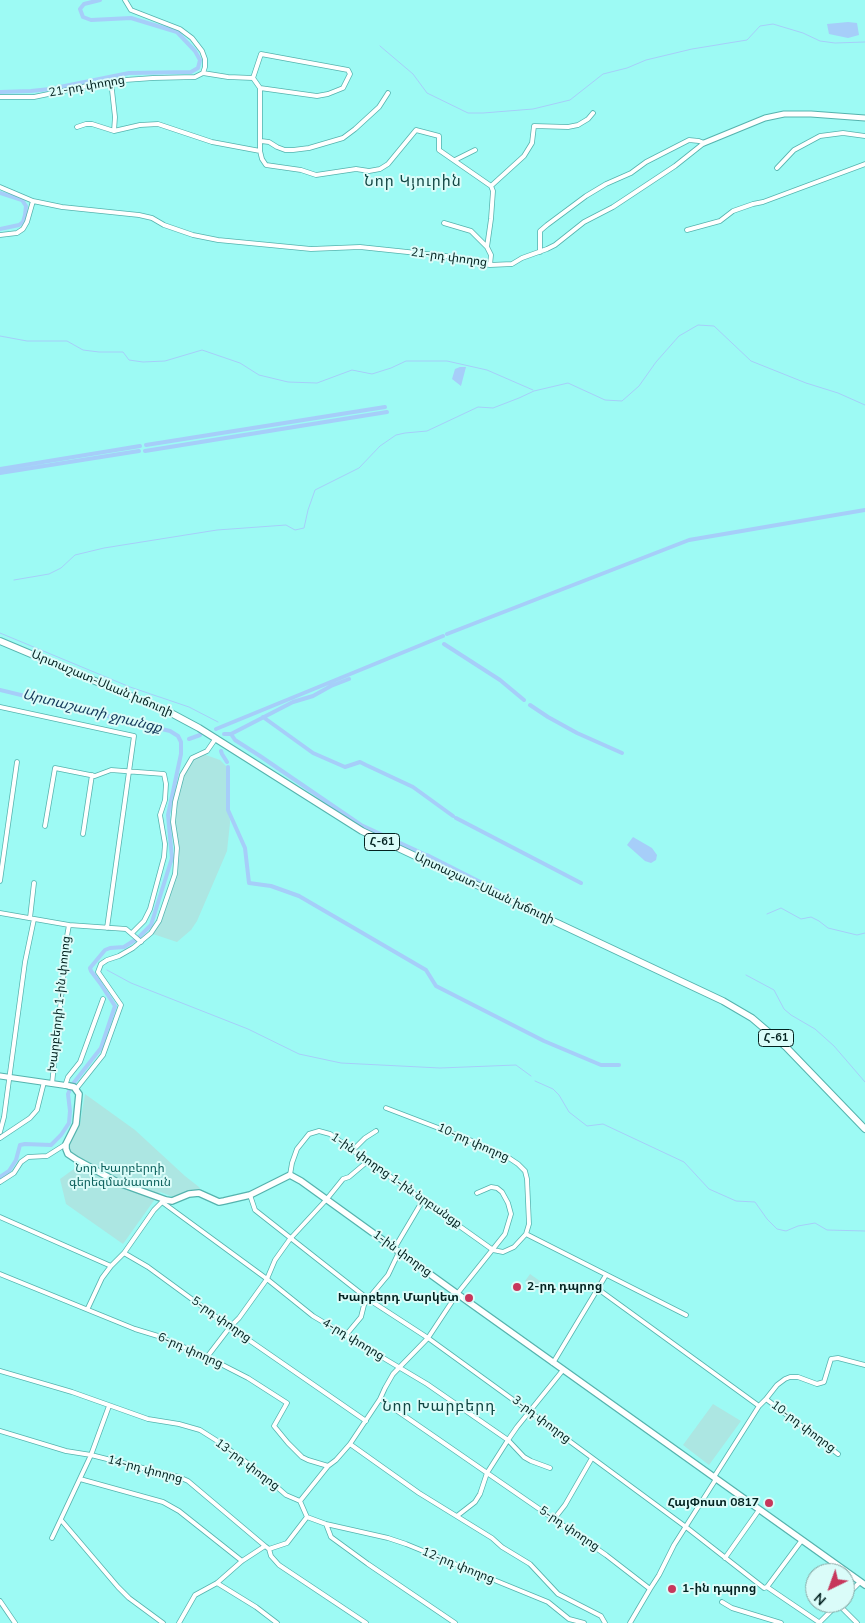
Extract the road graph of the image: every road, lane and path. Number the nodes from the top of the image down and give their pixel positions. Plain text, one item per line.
1 (125, 0) edge
2 (203, 74) junction
3 (253, 78) junction
4 (111, 81) junction
5 (260, 88) junction
6 (388, 93) dead end
7 (0, 97) edge
8 (593, 112) dead end
9 (865, 118) edge
10 (77, 127) dead end
11 (114, 131) junction
12 (865, 136) edge
13 (261, 141) junction
14 (704, 143) junction
15 (475, 150) dead end
16 (260, 151) junction
17 (455, 160) junction
18 (865, 164) edge
19 (777, 168) dead end
20 (491, 186) junction
21 (0, 187) edge
22 (33, 201) junction
23 (444, 223) dead end
24 (687, 230) dead end
25 (0, 235) edge
26 (487, 247) junction
27 (540, 252) junction
28 (490, 265) junction
29 (0, 641) edge
30 (0, 707) edge
31 (216, 738) junction
32 (18, 762) dead end
33 (129, 771) junction
34 (92, 776) junction
35 (45, 826) dead end
36 (83, 834) dead end
37 (0, 881) edge
38 (34, 883) dead end
39 (0, 913) edge
40 (32, 918) junction
41 (69, 925) junction
42 (107, 928) junction
43 (132, 933) junction
44 (141, 942) junction
45 (103, 999) dead end
46 (0, 1076) edge
47 (8, 1077) junction
48 (44, 1082) junction
49 (52, 1084) junction
50 (71, 1087) junction
51 (386, 1108) dead end
52 (865, 1129) edge
53 (0, 1132) edge
54 (376, 1132) dead end
55 (0, 1138) edge
56 (66, 1144) junction
57 (353, 1150) junction
58 (368, 1162) junction
59 (290, 1176) junction
60 (0, 1182) edge
61 (477, 1193) dead end
62 (250, 1194) junction
63 (326, 1200) junction
64 (423, 1200) junction
65 (164, 1201) junction
66 (0, 1217) edge
67 (526, 1234) junction
68 (290, 1239) junction
69 (493, 1250) junction
70 (397, 1251) junction
71 (124, 1253) junction
72 (111, 1266) junction
73 (0, 1274) edge
74 (606, 1275) junction
75 (267, 1279) junction
76 (598, 1288) junction
77 (457, 1294) junction
78 (368, 1299) junction
79 (88, 1308) junction
80 (686, 1315) dead end
81 (230, 1327) junction
82 (346, 1335) junction
83 (428, 1338) junction
84 (207, 1357) junction
85 (553, 1363) junction
86 (865, 1365) edge
87 (400, 1368) junction
88 (563, 1370) junction
89 (0, 1371) edge
90 (766, 1398) junction
91 (380, 1399) junction
92 (109, 1406) junction
93 (759, 1406) junction
94 (530, 1412) junction
95 (366, 1421) junction
96 (0, 1431) edge
97 (508, 1440) junction
98 (350, 1444) junction
99 (838, 1454) dead end
100 (91, 1455) junction
101 (592, 1458) junction
102 (328, 1466) junction
103 (550, 1468) dead end
104 (487, 1473) junction
105 (715, 1478) junction
106 (80, 1479) junction
107 (300, 1501) junction
108 (759, 1510) junction
109 (457, 1516) junction
110 (307, 1517) junction
111 (554, 1519) junction
112 (61, 1520) junction
113 (326, 1524) junction
114 (686, 1527) junction
115 (52, 1538) dead end
116 (802, 1540) junction
117 (267, 1548) junction
118 (725, 1558) junction
119 (242, 1561) junction
120 (218, 1583) junction
121 (862, 1584) edge
122 (767, 1587) junction
123 (650, 1589) junction
124 (0, 1601) edge
125 (722, 1602) dead end
126 (829, 1613) edge
127 (847, 1613) edge
128 (569, 1619) junction
129 (15, 1623) edge
130 (163, 1623) edge
131 (180, 1623) edge
132 (277, 1623) edge
133 (366, 1623) edge
134 (455, 1623) edge
135 (566, 1623) edge
136 (584, 1623) edge
137 (605, 1623) edge
138 (630, 1623) edge
139 (781, 1623) edge
140 (819, 1623) edge
141 (857, 1623) edge

1 - 2 street
2 - 3 street, 21-րդ փողոց
2 - 4 street, 21-րդ փողոց
3 - 5 street
3 - 5 street
4 - 7 street, 21-րդ փողոց
4 - 11 street
5 - 13 street
6 - 13 street
8 - 20 street
9 - 14 street, 21-րդ փողոց
10 - 11 street
11 - 16 street
12 - 19 street
13 - 16 street
14 - 27 street, 21-րդ փողոց
14 - 27 street
15 - 17 street
16 - 17 street
17 - 20 street
18 - 24 street
20 - 26 street
21 - 22 street, 21-րդ փողոց
22 - 25 street
22 - 28 street, 21-րդ փողոց
23 - 26 street
26 - 28 street
27 - 28 street, 21-րդ փողոց
29 - 31 main road, Արտաշատ-Սևան խճուղի / Հ-61
30 - 33 street
31 - 44 street
31 - 52 main road, Արտաշատ-Սևան խճուղի / Հ-61
32 - 37 street
33 - 34 street
33 - 42 street
33 - 43 street
34 - 35 street
34 - 36 street
38 - 40 street
39 - 40 street
40 - 41 street
40 - 47 street
41 - 42 street
41 - 49 street, Խարբերդի 1-ին փողոց
42 - 43 street
43 - 44 street
44 - 50 street
45 - 50 street
46 - 47 street
47 - 48 street
47 - 53 street
48 - 49 street
48 - 55 street, Խարբերդի 1-ին փողոց
49 - 50 street
50 - 56 main road
51 - 67 street, 10-րդ փողոց
54 - 57 street
56 - 60 street
56 - 65 main road
57 - 58 street, 1-ին փողոց 1-ին նրբանցք
57 - 59 street, 1-ին փողոց 1-ին նրբանցք
58 - 63 street
58 - 64 street, 1-ին փողոց 1-ին նրբանցք
59 - 62 main road
59 - 63 main road, 1-ին փողոց
61 - 69 street
62 - 65 main road
62 - 68 street, 3-րդ փողոց
63 - 68 street
63 - 70 main road, 1-ին փողոց
64 - 69 street, 1-ին փողոց 1-ին նրբանցք
64 - 70 street
65 - 71 street
65 - 75 street, 4-րդ փողոց
66 - 72 street
67 - 69 street
67 - 74 street
68 - 75 street
68 - 78 street, 3-րդ փողոց
69 - 77 street
70 - 77 main road, 1-ին փողոց
70 - 78 street
71 - 72 street
71 - 81 street, 5-րդ փողոց
72 - 79 street
73 - 79 street, 6-րդ փողոց
74 - 76 street
74 - 80 street
75 - 81 street
75 - 82 street, 4-րդ փողոց
76 - 85 street
76 - 93 street, 10-րդ փողոց
77 - 83 street
77 - 85 main road, 1-ին փողոց
78 - 82 street
78 - 83 street, 3-րդ փողոց
79 - 84 street, 6-րդ փողոց
81 - 84 street
81 - 95 street, 5-րդ փողոց
82 - 87 street, 4-րդ փողոց
83 - 87 street
83 - 94 street, 3-րդ փողոց
84 - 102 street, 6-րդ փողոց
85 - 88 main road, 1-ին փողոց
86 - 90 street
87 - 91 street
87 - 97 street, 4-րդ փողոց
88 - 94 street
88 - 105 main road, 1-ին փողոց
89 - 92 street, 13-րդ փողոց
90 - 93 street, 10-րդ փողոց
90 - 99 street, 10-րդ փողոց
91 - 95 street
91 - 104 street, 5-րդ փողոց
92 - 100 street
92 - 107 street, 13-րդ փողոց
93 - 105 street
94 - 97 street
94 - 101 street, 3-րդ փողոց
95 - 98 street
96 - 100 street, 14-րդ փողոց
97 - 103 street, 4-րդ փողոց
97 - 104 street
98 - 102 street
98 - 109 street
100 - 106 street
100 - 117 street, 14-րդ փողոց
101 - 111 street
101 - 114 street, 3-րդ փողոց
102 - 107 street
104 - 109 street
104 - 111 street, 5-րդ փողոց
105 - 108 main road, 1-ին փողոց
105 - 114 street
106 - 112 street
106 - 119 street
107 - 110 street
108 - 116 main road, 1-ին փողոց
108 - 118 street
109 - 137 street
110 - 113 street
110 - 117 street
111 - 123 street, 5-րդ փողոց
112 - 115 street
112 - 130 street
113 - 128 street, 12-րդ փողոց
113 - 134 street
114 - 118 street, 3-րդ փողոց
114 - 123 street
116 - 121 main road, 1-ին փողոց
116 - 122 street
117 - 119 street
117 - 133 street, 14-րդ փողոց
118 - 122 street, 3-րդ փողոց
119 - 120 street
120 - 131 street
120 - 132 street
122 - 140 street, 3-րդ փողոց
123 - 138 street
124 - 129 street
125 - 139 street
126 - 140 street
127 - 141 street
128 - 135 street
128 - 136 street, 12-րդ փողոց

